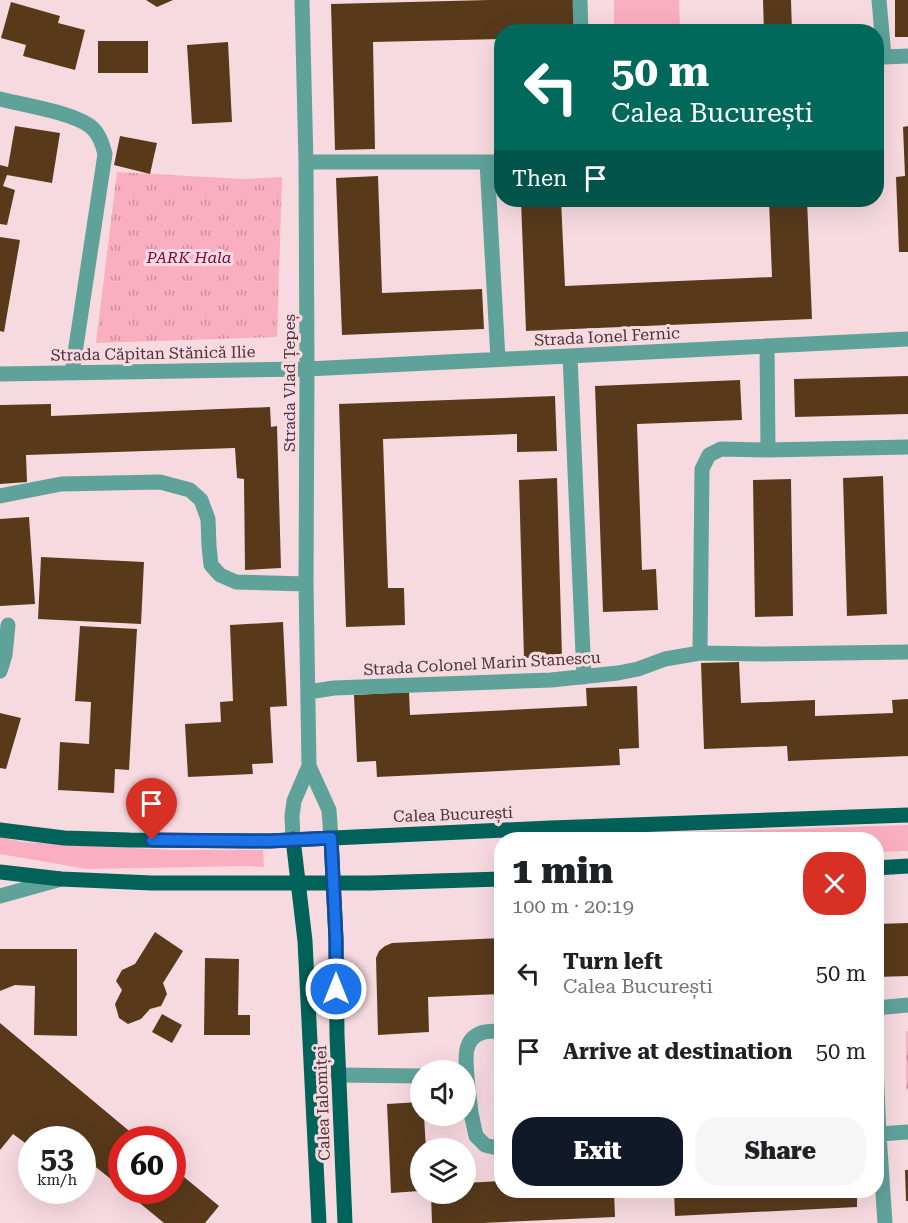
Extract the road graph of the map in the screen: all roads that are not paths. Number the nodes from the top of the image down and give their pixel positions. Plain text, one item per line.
1 (302, 0) edge
2 (580, 0) edge
3 (879, 0) edge
4 (581, 24) edge
5 (881, 24) edge
6 (908, 56) edge
7 (884, 57) edge
8 (0, 99) edge
9 (306, 162) junction
10 (494, 162) edge
11 (495, 207) edge
12 (908, 339) edge
13 (767, 346) junction
14 (570, 356) junction
15 (498, 359) junction
16 (307, 369) junction
17 (72, 373) junction
18 (0, 374) edge
19 (908, 447) edge
20 (768, 450) junction
21 (0, 496) edge
22 (306, 584) junction
23 (8, 625) dead end
24 (908, 652) edge
25 (700, 653) junction
26 (0, 671) edge
27 (584, 677) junction
28 (308, 692) junction
29 (309, 766) junction
30 (908, 815) edge
31 (0, 830) edge
32 (331, 838) junction
33 (293, 839) junction
34 (908, 866) edge
35 (884, 867) edge
36 (0, 872) edge
37 (61, 879) junction
38 (494, 879) edge
39 (298, 882) junction
40 (333, 882) junction
41 (0, 897) edge
42 (908, 1005) edge
43 (884, 1007) edge
44 (494, 1031) edge
45 (466, 1060) edge
46 (338, 1075) junction
47 (410, 1076) edge
48 (474, 1126) edge
49 (908, 1132) edge
50 (884, 1134) edge
51 (494, 1147) edge
52 (883, 1198) edge
53 (320, 1223) edge
54 (345, 1223) edge
55 (885, 1223) edge

1 - 9 street, Strada Vlad Țepeș
2 - 4 street
3 - 5 street
6 - 7 street
8 - 17 street
9 - 10 street
9 - 16 street, Strada Vlad Țepeș
11 - 15 street
12 - 13 street, Strada Ionel Fernic
13 - 14 street, Strada Ionel Fernic
13 - 20 street
14 - 15 street, Strada Ionel Fernic
14 - 27 street
15 - 16 street, Strada Ionel Fernic
16 - 17 street, Strada Căpitan Stănică Ilie
16 - 22 street, Strada Vlad Țepeș
17 - 18 street, Strada Căpitan Stănică Ilie
19 - 20 street
20 - 25 street
21 - 22 street
22 - 28 street, Strada Vlad Țepeș
23 - 26 street
24 - 25 street, Strada Colonel Marin Stanescu
25 - 27 street, Strada Colonel Marin Stanescu
27 - 28 street, Strada Colonel Marin Stanescu
28 - 29 street, Strada Vlad Țepeș
29 - 32 street, Strada Vlad Țepeș
29 - 33 street, Strada Vlad Țepeș
30 - 32 main road, Calea București
31 - 33 main road, Calea București
32 - 33 main road, Calea București
32 - 40 main road, Calea Ialomiței
33 - 39 main road, Calea Ialomiței
34 - 35 main road
36 - 37 main road
37 - 39 main road
37 - 41 street
38 - 40 main road
39 - 40 main road
39 - 53 main road, Calea Ialomiței
40 - 46 main road, Calea Ialomiței
42 - 43 street
44 - 45 street
46 - 47 street
46 - 54 main road, Calea Ialomiței
48 - 51 street
49 - 50 street
52 - 55 street

